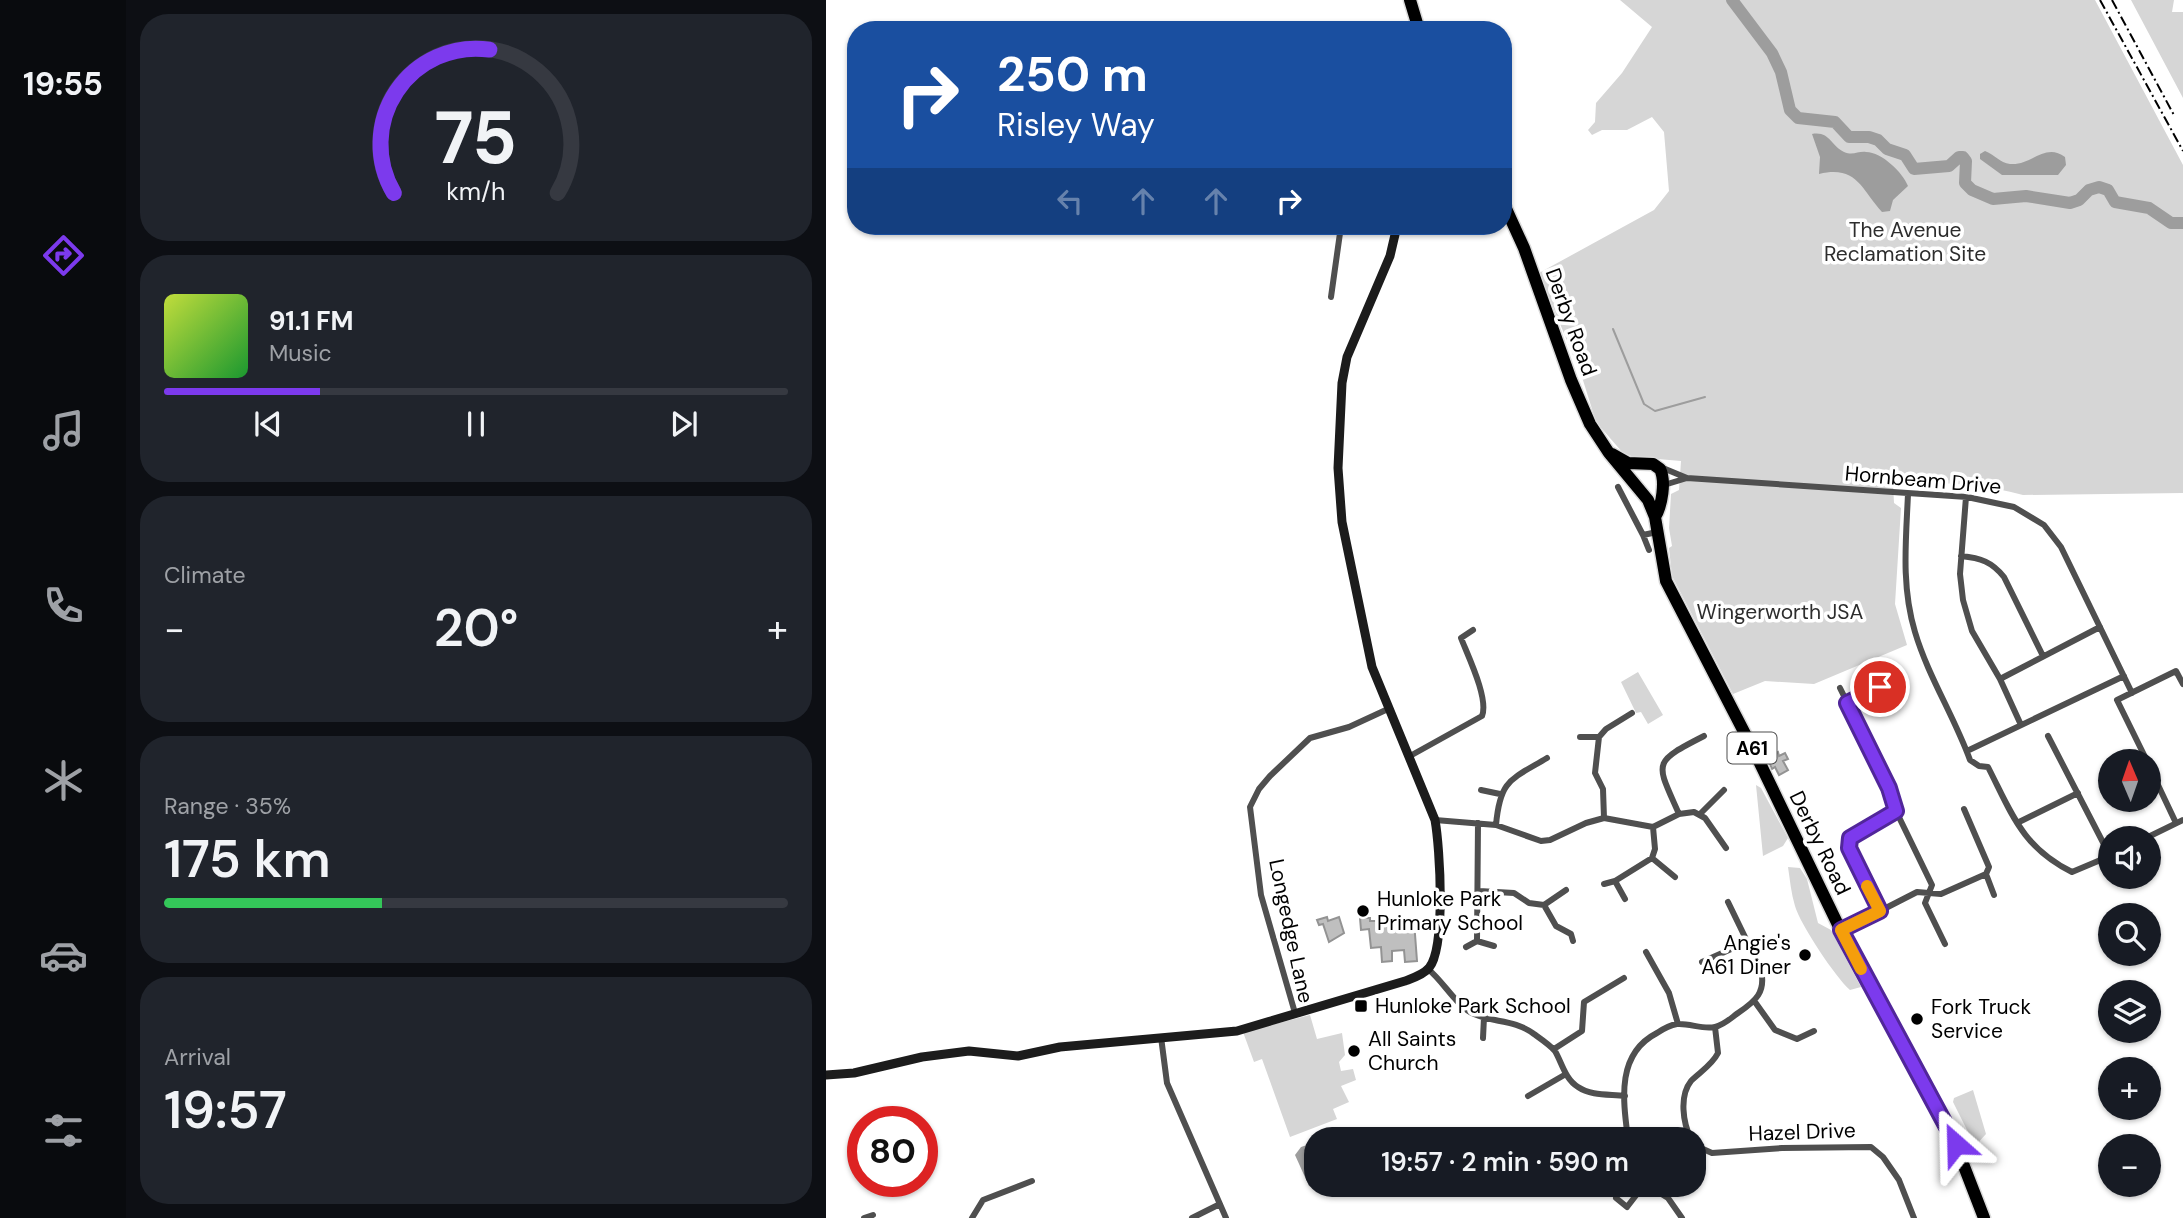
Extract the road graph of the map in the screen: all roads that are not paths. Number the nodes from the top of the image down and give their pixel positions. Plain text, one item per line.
1 (1410, 0) edge
2 (1416, 21) edge
3 (1512, 222) edge
4 (1340, 235) edge
5 (1395, 235) edge
6 (1331, 297) dead end
7 (1609, 453) junction
8 (1650, 465) junction
9 (1687, 478) junction
10 (1618, 487) dead end
11 (1662, 487) junction
12 (1638, 489) junction
13 (1908, 494) junction
14 (1965, 497) junction
15 (1655, 517) junction
16 (1657, 532) junction
17 (1643, 536) junction
18 (1649, 550) dead end
19 (1961, 556) junction
20 (2100, 627) junction
21 (1473, 630) dead end
22 (2043, 656) junction
23 (2124, 676) junction
24 (2000, 679) junction
25 (1888, 684) dead end
26 (2183, 684) edge
27 (1840, 688) dead end
28 (2132, 692) junction
29 (1847, 703) junction
30 (1388, 709) junction
31 (1632, 713) dead end
32 (2021, 725) junction
33 (1704, 736) dead end
34 (2049, 736) dead end
35 (1580, 737) dead end
36 (1599, 737) junction
37 (2141, 749) edge
38 (1967, 751) junction
39 (1410, 756) junction
40 (1547, 758) dead end
41 (2161, 788) edge
42 (1481, 790) dead end
43 (1724, 790) dead end
44 (2078, 793) junction
45 (1500, 794) junction
46 (1964, 809) dead end
47 (1896, 811) junction
48 (1679, 814) junction
49 (1700, 814) junction
50 (1604, 818) junction
51 (1435, 820) junction
52 (2180, 822) edge
53 (1478, 823) junction
54 (2017, 823) junction
55 (1496, 825) junction
56 (1653, 827) junction
57 (2161, 831) edge
58 (2098, 832) edge
59 (1726, 848) dead end
60 (1653, 858) junction
61 (2098, 861) edge
62 (1986, 874) junction
63 (1675, 877) dead end
64 (1615, 881) junction
65 (1604, 884) dead end
66 (1566, 890) dead end
67 (1479, 891) junction
68 (1929, 894) junction
69 (1994, 895) dead end
70 (1625, 899) dead end
71 (1728, 902) dead end
72 (1544, 905) junction
73 (1880, 911) junction
74 (1841, 930) junction
75 (1477, 941) junction
76 (1573, 941) dead end
77 (1747, 942) junction
78 (1945, 944) dead end
79 (1494, 946) dead end
80 (1466, 947) dead end
81 (1646, 952) dead end
82 (1702, 962) dead end
83 (1428, 970) junction
84 (1624, 978) dead end
85 (1755, 1002) junction
86 (1295, 1013) junction
87 (1484, 1017) junction
88 (1678, 1024) junction
89 (1715, 1027) junction
90 (1814, 1031) dead end
91 (1161, 1037) junction
92 (1483, 1038) dead end
93 (1553, 1049) junction
94 (1566, 1074) junction
95 (826, 1075) edge
96 (1528, 1096) dead end
97 (1625, 1096) junction
98 (1627, 1127) edge
99 (1688, 1127) edge
100 (1706, 1150) edge
101 (1032, 1181) dead end
102 (1636, 1197) edge
103 (1666, 1197) edge
104 (1616, 1198) dead end
105 (1220, 1204) junction
106 (873, 1214) dead end
107 (1981, 1217) edge
108 (864, 1218) edge
109 (972, 1218) edge
110 (1192, 1218) edge
111 (1226, 1218) edge
112 (1682, 1218) edge
113 (1914, 1218) edge

1 - 2 highway
3 - 7 highway, Derby Road / A61
4 - 6 street
5 - 30 street
7 - 8 highway
7 - 12 highway, Derby Road / A61
8 - 9 street, Hornbeam Drive
8 - 11 highway
8 - 12 highway
9 - 11 street, Hornbeam Drive
9 - 13 street, Hornbeam Drive
10 - 17 street
11 - 12 highway
11 - 15 highway, Derby Road / A61
12 - 15 highway, Derby Road / A61
13 - 14 street, Hornbeam Drive
13 - 38 street
14 - 19 street
14 - 20 street, Hornbeam Drive
15 - 16 highway, Derby Road / A61
16 - 17 street
16 - 74 highway, Derby Road / A61
17 - 18 street
19 - 22 street
19 - 24 street
20 - 22 street
20 - 23 street, Hornbeam Drive
21 - 39 street
22 - 24 street
23 - 28 street, Hornbeam Drive
23 - 32 street
24 - 32 street
25 - 29 street
26 - 28 street
27 - 29 street
28 - 37 street
29 - 47 street
30 - 39 street
30 - 86 street, Longedge Lane
31 - 36 street
32 - 38 street
33 - 48 street
34 - 44 street
35 - 36 street
36 - 50 street
38 - 54 street
39 - 51 street
40 - 45 street
41 - 52 street
42 - 45 street
43 - 49 street
44 - 54 street
44 - 58 street
45 - 55 street
46 - 62 street
47 - 68 street
47 - 73 street
48 - 49 street
48 - 56 street
49 - 59 street
50 - 55 street
50 - 56 street
51 - 53 street
51 - 83 street
52 - 57 street
53 - 55 street
53 - 67 street
54 - 61 street
56 - 60 street
60 - 63 street
60 - 64 street
62 - 68 street
62 - 69 street
64 - 65 street
64 - 70 street
66 - 72 street
67 - 72 street
67 - 75 street
68 - 73 street
68 - 78 street
71 - 77 street
72 - 76 street
73 - 74 street
74 - 107 highway, Derby Road / A61
75 - 79 street
75 - 80 street
77 - 82 street
77 - 85 street
81 - 88 street
83 - 86 street
83 - 87 street
84 - 93 street
85 - 89 street
85 - 90 street
86 - 91 street, Longedge Lane
87 - 92 street
87 - 93 street
88 - 89 street
88 - 97 street
89 - 99 street
91 - 95 street, Longedge Lane
91 - 105 street
93 - 94 street
94 - 96 street
94 - 97 street
97 - 98 street
100 - 113 street, Hazel Drive
101 - 109 street
102 - 104 street
103 - 112 street
105 - 110 street
105 - 111 street
106 - 108 street

